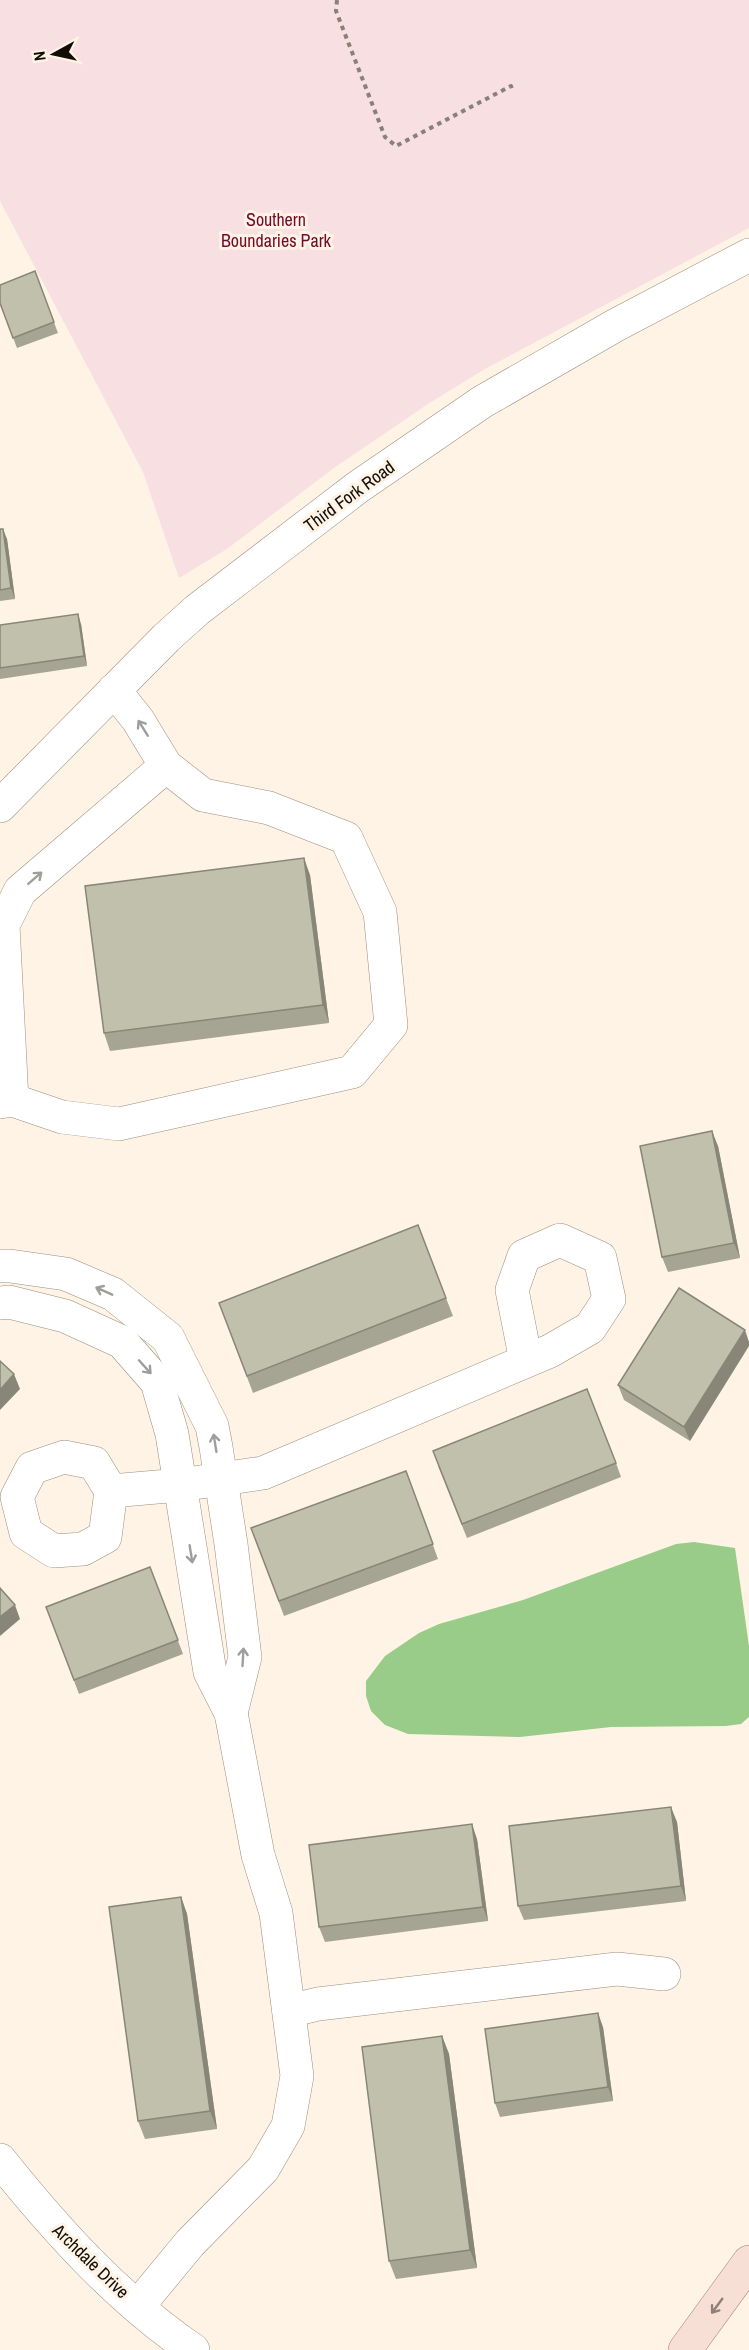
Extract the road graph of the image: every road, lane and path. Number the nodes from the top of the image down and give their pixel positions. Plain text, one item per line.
1 (337, 0) edge
2 (513, 92) dead end
3 (749, 255) edge
4 (114, 690) junction
5 (166, 766) junction
6 (0, 806) edge
7 (6, 1101) edge
8 (0, 1266) edge
9 (0, 1303) edge
10 (526, 1361) dead end
11 (221, 1480) junction
12 (180, 1485) junction
13 (111, 1491) dead end
14 (231, 1713) junction
15 (664, 1974) dead end
16 (289, 2011) junction
17 (0, 2160) edge
18 (749, 2262) edge
19 (138, 2306) junction
20 (193, 2350) edge
21 (685, 2350) edge

1 - 2 path
3 - 4 street, Third Fork Road
5 -> 4 street
4 - 6 street, Third Fork Road
7 -> 5 street
5 - 7 street
11 -> 8 street
9 -> 12 street
10 - 11 street
11 - 12 street
14 -> 11 street
12 - 13 street
12 -> 14 street
14 - 16 street
15 - 16 street
16 - 19 street
17 - 19 street, Archdale Drive
18 -> 21 main road
19 - 20 street, Archdale Drive

